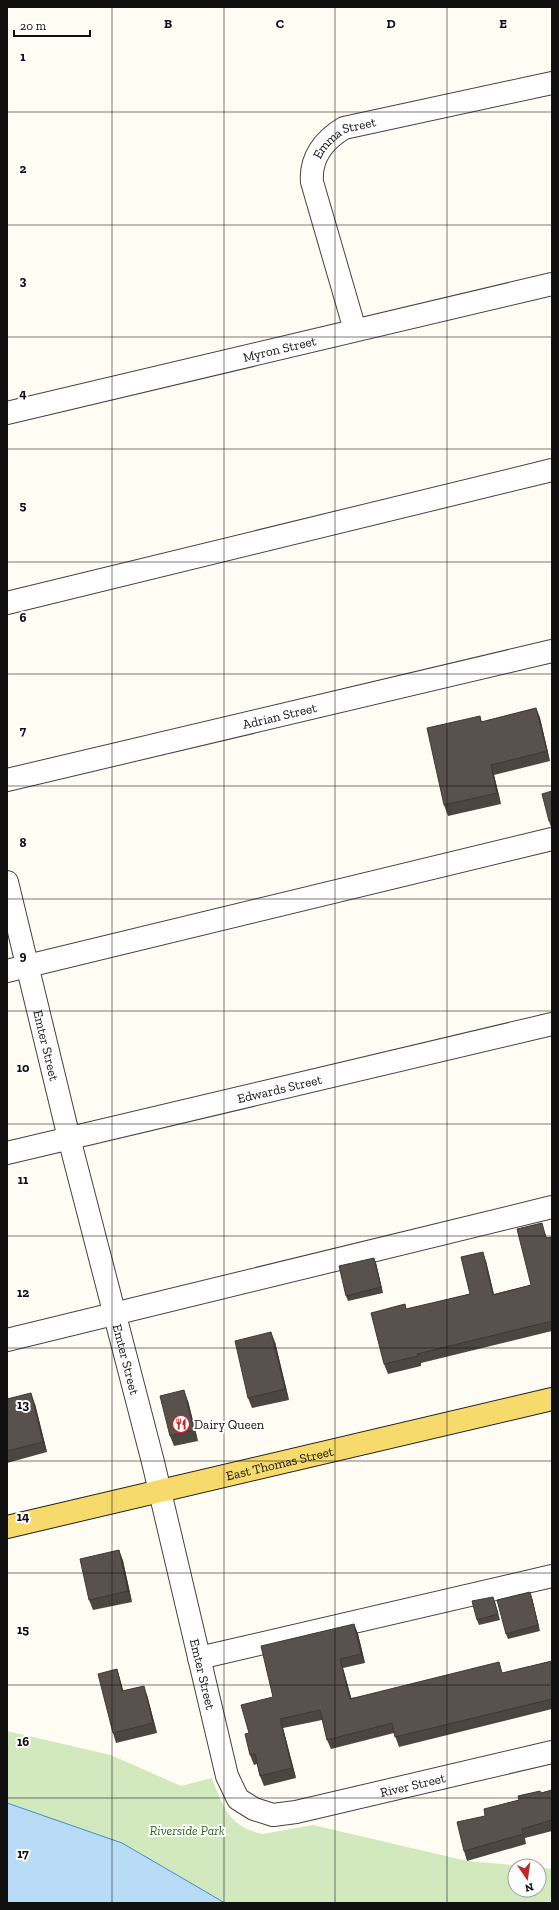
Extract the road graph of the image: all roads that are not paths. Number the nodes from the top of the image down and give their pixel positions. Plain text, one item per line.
1 (552, 83) edge
2 (552, 284) edge
3 (354, 330) junction
4 (7, 413) edge
5 (552, 470) edge
6 (7, 603) edge
7 (552, 651) edge
8 (7, 780) edge
9 (552, 839) edge
10 (7, 882) edge
11 (17, 969) edge
12 (552, 1024) edge
13 (69, 1138) junction
14 (7, 1153) edge
15 (552, 1207) edge
16 (115, 1315) junction
17 (7, 1340) edge
18 (552, 1399) edge
19 (160, 1490) junction
20 (7, 1526) edge
21 (552, 1576) edge
22 (199, 1658) junction
23 (552, 1752) edge
24 (273, 1815) joint

1 - 3 street, Emma Street
2 - 3 street, Myron Street
3 - 4 street, Myron Street
5 - 6 street
7 - 8 street, Adrian Street
9 - 11 street
10 - 11 street, Emter Street
11 - 13 street, Emter Street
12 - 13 street, Edwards Street
13 - 14 street, Edwards Street
13 - 16 street, Emter Street
15 - 16 street
16 - 17 street
16 - 19 street, Emter Street
18 - 19 main road, East Thomas Street
19 - 20 main road, East Thomas Street
19 - 22 street, Emter Street
21 - 22 street
22 - 24 street, Emter Street
23 - 24 street, River Street

